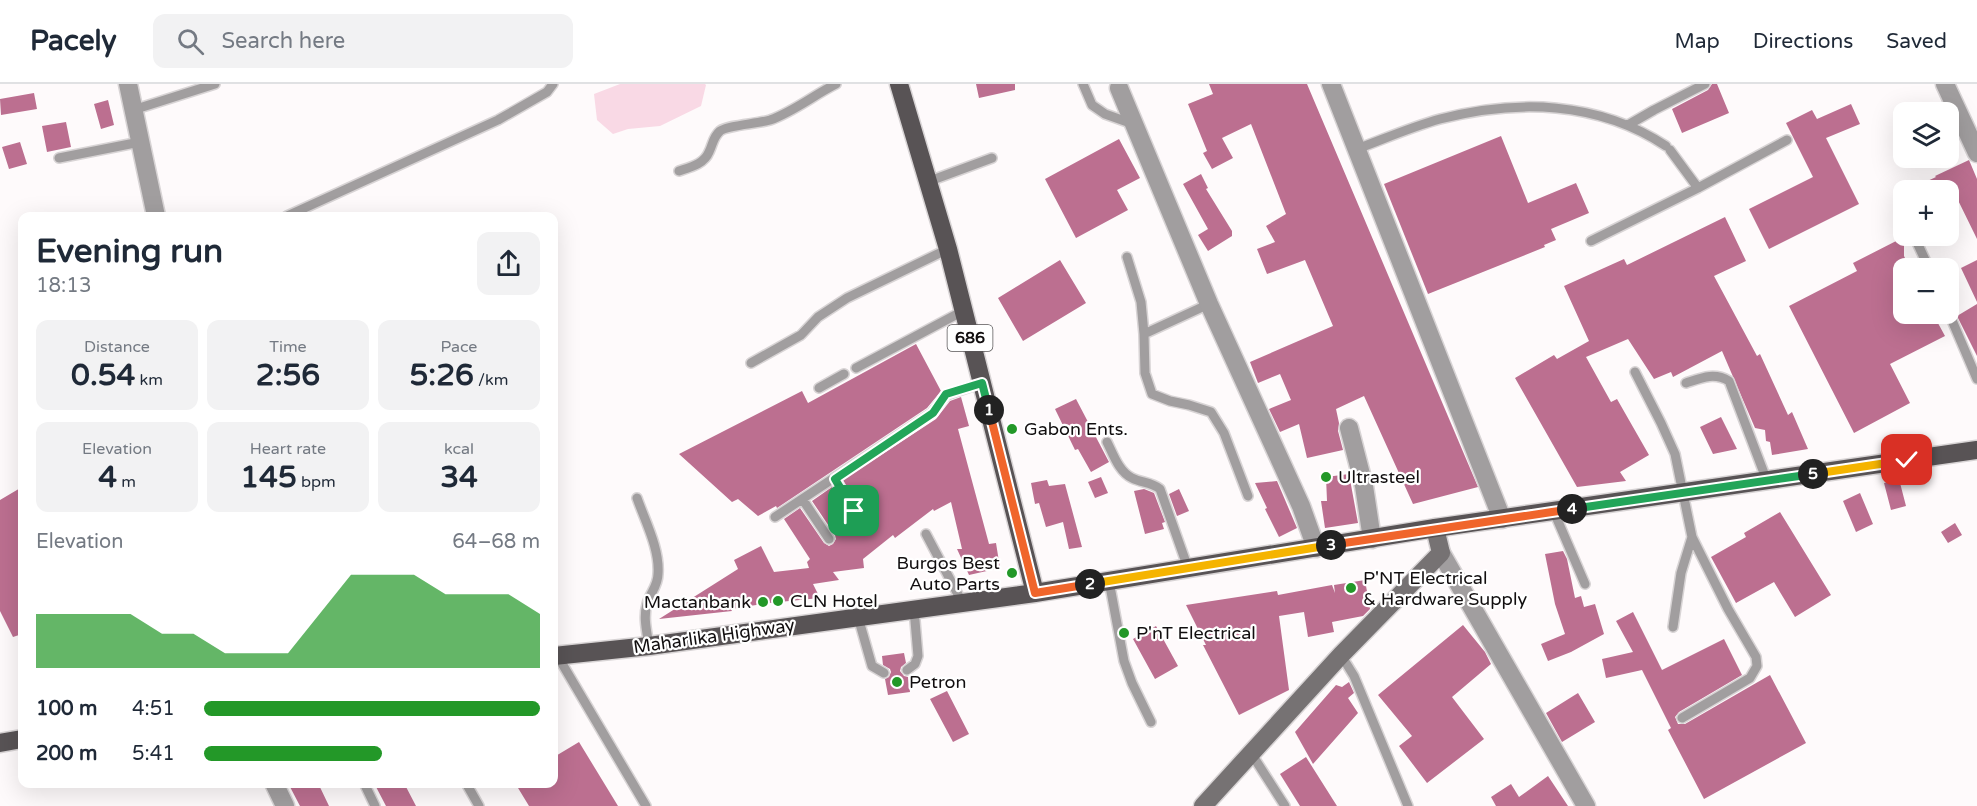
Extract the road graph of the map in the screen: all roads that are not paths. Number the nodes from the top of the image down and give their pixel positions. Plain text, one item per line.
1 (128, 84) edge
2 (216, 84) edge
3 (553, 84) edge
4 (836, 84) edge
5 (900, 84) edge
6 (1083, 84) edge
7 (1331, 84) edge
8 (1705, 84) edge
9 (1945, 84) edge
10 (1119, 88) dead end
11 (133, 110) junction
12 (1135, 125) junction
13 (1628, 125) junction
14 (1787, 140) dead end
15 (140, 142) junction
16 (1358, 150) junction
17 (1977, 153) edge
18 (59, 158) dead end
19 (992, 158) dead end
20 (679, 171) dead end
21 (927, 182) junction
22 (1698, 188) junction
23 (155, 212) edge
24 (296, 212) edge
25 (1591, 241) dead end
26 (948, 249) junction
27 (1127, 257) dead end
28 (1209, 304) junction
29 (963, 311) junction
30 (1954, 324) edge
31 (1144, 334) junction
32 (751, 363) dead end
33 (856, 368) dead end
34 (1635, 372) dead end
35 (844, 374) dead end
36 (1977, 379) edge
37 (982, 383) junction
38 (1686, 383) dead end
39 (819, 388) dead end
40 (1349, 428) dead end
41 (1107, 442) dead end
42 (1977, 450) edge
43 (835, 479) junction
44 (1767, 481) junction
45 (1683, 493) junction
46 (1248, 496) dead end
47 (637, 498) dead end
48 (803, 500) junction
49 (854, 511) dead end
50 (1554, 512) junction
51 (775, 517) dead end
52 (1502, 519) junction
53 (1436, 528) junction
54 (926, 534) dead end
55 (1692, 537) junction
56 (830, 539) dead end
57 (1372, 539) junction
58 (1316, 548) junction
59 (1441, 553) junction
60 (1188, 568) junction
61 (1109, 581) junction
62 (1585, 584) dead end
63 (1035, 593) junction
64 (962, 602) junction
65 (914, 609) junction
66 (858, 617) junction
67 (1673, 627) dead end
68 (649, 646) junction
69 (558, 656) edge
70 (1341, 656) junction
71 (558, 661) edge
72 (907, 670) dead end
73 (884, 673) dead end
74 (1683, 717) dead end
75 (1151, 722) dead end
76 (18, 740) edge
77 (0, 743) edge
78 (1251, 753) junction
79 (276, 788) edge
80 (366, 788) edge
81 (469, 788) edge
82 (285, 806) edge
83 (375, 806) edge
84 (479, 806) edge
85 (646, 806) edge
86 (1203, 806) edge
87 (1285, 806) edge
88 (1408, 806) edge
89 (1586, 806) edge

1 - 11 street
2 - 11 lane
3 - 24 lane
4 - 20 lane
5 - 21 main road, 686
6 - 12 lane
7 - 16 street
8 - 13 lane
9 - 17 street
10 - 12 street
11 - 15 street
12 - 28 street
13 - 16 lane
13 - 22 lane
14 - 22 lane
15 - 18 lane
15 - 23 street
16 - 52 street
19 - 21 lane
21 - 26 main road, 686
22 - 25 lane
26 - 29 main road, 686
26 - 32 lane
27 - 31 lane
28 - 31 lane
28 - 58 street
29 - 33 lane
29 - 37 main road, 686
30 - 36 lane
31 - 46 lane
34 - 45 lane
35 - 39 lane
37 - 43 lane
37 - 63 main road, 686
38 - 44 lane
40 - 57 street
41 - 60 lane
42 - 44 main road, Maharlika Highway
43 - 48 lane
43 - 49 lane
44 - 45 main road, Maharlika Highway
45 - 50 main road, Maharlika Highway
45 - 55 lane
47 - 68 lane
48 - 51 lane
48 - 56 lane
50 - 52 main road, Maharlika Highway
50 - 62 lane
52 - 53 main road, Maharlika Highway
53 - 57 main road, Maharlika Highway
53 - 59 street
54 - 64 lane
55 - 67 lane
55 - 74 lane
57 - 58 main road, Maharlika Highway
58 - 60 main road, Maharlika Highway
59 - 70 street
59 - 89 street
60 - 61 main road, Maharlika Highway
61 - 63 main road, Maharlika Highway
61 - 75 lane
63 - 64 main road, Maharlika Highway
64 - 65 main road, Maharlika Highway
65 - 66 main road, Maharlika Highway
65 - 72 lane
66 - 68 main road, Maharlika Highway
66 - 73 lane
68 - 69 main road, Maharlika Highway
70 - 78 street
70 - 88 lane
71 - 85 lane
76 - 77 main road
78 - 86 street
78 - 87 lane
79 - 82 street
80 - 83 lane
81 - 84 lane

